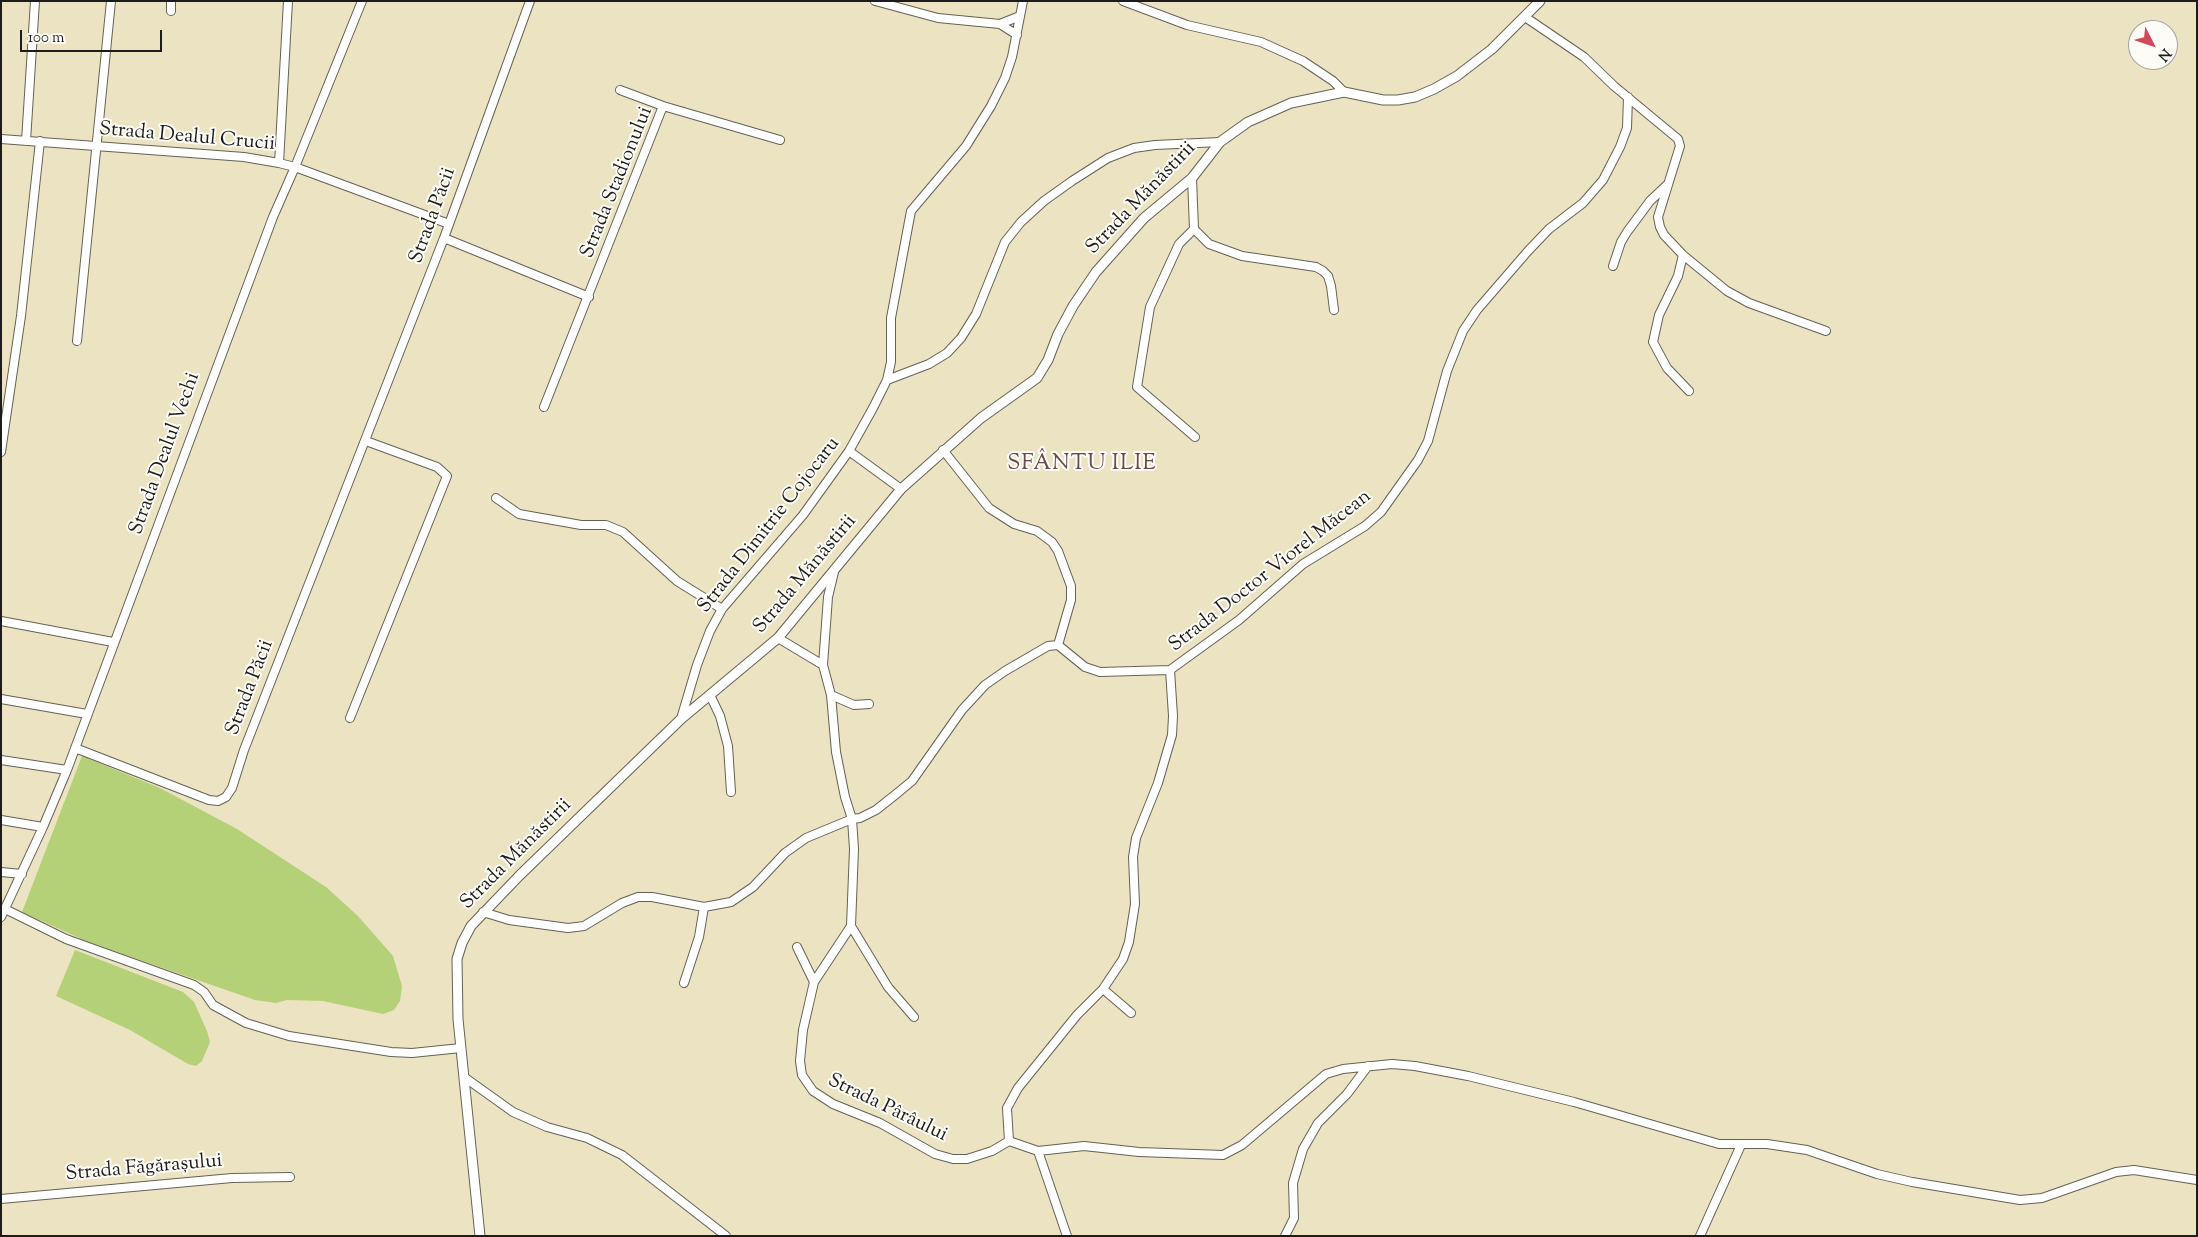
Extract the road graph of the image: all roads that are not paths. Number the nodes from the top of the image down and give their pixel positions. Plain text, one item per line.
1 (36, 1) edge
2 (111, 1) edge
3 (171, 1) edge
4 (288, 1) edge
5 (362, 1) edge
6 (530, 1) edge
7 (875, 1) edge
8 (1023, 1) edge
9 (1123, 1) edge
10 (1540, 1) edge
11 (171, 11) dead end
12 (1020, 16) junction
13 (1525, 17) junction
14 (1000, 24) junction
15 (1017, 35) junction
16 (620, 90) dead end
17 (1344, 92) junction
18 (1628, 97) junction
19 (663, 106) junction
20 (1, 139) edge
21 (780, 140) dead end
22 (26, 141) junction
23 (40, 141) junction
24 (1220, 142) junction
25 (98, 147) junction
26 (279, 163) junction
27 (295, 167) junction
28 (1192, 178) junction
29 (1668, 184) junction
30 (449, 224) junction
31 (1194, 229) junction
32 (444, 238) junction
33 (1683, 255) junction
34 (1614, 266) dead end
35 (589, 298) junction
36 (1334, 310) dead end
37 (1826, 331) dead end
38 (77, 341) dead end
39 (886, 380) junction
40 (1689, 391) dead end
41 (544, 408) dead end
42 (1195, 437) dead end
43 (366, 440) junction
44 (943, 450) junction
45 (849, 451) junction
46 (1, 452) edge
47 (901, 489) junction
48 (496, 498) dead end
49 (834, 572) junction
50 (722, 610) junction
51 (1, 620) edge
52 (778, 638) junction
53 (113, 642) junction
54 (1058, 645) junction
55 (823, 665) junction
56 (1170, 670) junction
57 (710, 695) junction
58 (831, 695) junction
59 (1, 699) edge
60 (869, 704) dead end
61 (87, 714) junction
62 (350, 718) dead end
63 (681, 719) junction
64 (75, 748) junction
65 (1, 760) edge
66 (67, 770) junction
67 (731, 792) dead end
68 (852, 819) junction
69 (1, 820) edge
70 (43, 827) junction
71 (1, 872) edge
72 (22, 874) junction
73 (704, 907) junction
74 (5, 909) junction
75 (483, 912) junction
76 (1, 918) edge
77 (851, 926) junction
78 (796, 947) dead end
79 (814, 982) junction
80 (684, 983) dead end
81 (1103, 989) junction
82 (1131, 1013) dead end
83 (914, 1017) dead end
84 (461, 1048) junction
85 (1368, 1066) junction
86 (464, 1077) junction
87 (1009, 1141) junction
88 (1741, 1145) junction
89 (1038, 1151) junction
90 (290, 1177) dead end
91 (2197, 1180) edge
92 (1, 1199) edge
93 (480, 1236) edge
94 (726, 1236) edge
95 (1068, 1236) edge
96 (1285, 1236) edge
97 (1700, 1236) edge

1 - 22 street
2 - 25 street
3 - 11 street
4 - 26 street
5 - 27 street, Strada Dealul Vechi
6 - 30 street, Strada Păcii
7 - 14 street
8 - 12 street, Strada Dimitrie Cojocaru
9 - 17 street, Strada Mănăstirii
10 - 13 street, Strada Mănăstirii
12 - 14 street
12 - 15 street, Strada Dimitrie Cojocaru
13 - 17 street, Strada Mănăstirii
13 - 18 street
14 - 15 street
15 - 39 street, Strada Dimitrie Cojocaru
16 - 19 street
17 - 24 street, Strada Mănăstirii
18 - 29 street
18 - 56 street, Strada Doctor Viorel Măcean
19 - 21 street, Strada Stadionului
19 - 35 street, Strada Stadionului
20 - 22 street, Strada Dealul Crucii
22 - 23 street, Strada Dealul Crucii
23 - 25 street, Strada Dealul Crucii
23 - 46 street
24 - 28 street, Strada Mănăstirii
24 - 39 street
25 - 26 street, Strada Dealul Crucii
25 - 38 street
26 - 27 street, Strada Dealul Crucii
27 - 30 street, Strada Dealul Crucii
27 - 53 street, Strada Dealul Vechi
28 - 31 street
28 - 44 street, Strada Mănăstirii
29 - 33 street
29 - 34 street
30 - 32 street, Strada Păcii
31 - 36 street
31 - 42 street
32 - 35 street
32 - 43 street, Strada Păcii
33 - 37 street
33 - 40 street
35 - 41 street, Strada Stadionului
39 - 45 street, Strada Dimitrie Cojocaru
43 - 62 street
43 - 64 street, Strada Păcii
44 - 47 street, Strada Mănăstirii
44 - 54 street
45 - 47 street
45 - 50 street, Strada Dimitrie Cojocaru
47 - 49 street, Strada Mănăstirii
48 - 50 street
49 - 52 street, Strada Mănăstirii
49 - 55 street
50 - 63 street, Strada Dimitrie Cojocaru
51 - 53 street
52 - 55 street
52 - 57 street, Strada Mănăstirii
53 - 61 street, Strada Dealul Vechi
54 - 56 street, Strada Doctor Viorel Măcean
54 - 68 street
55 - 58 street
56 - 81 street, Strada Doctor Viorel Măcean
57 - 63 street, Strada Mănăstirii
57 - 67 street
58 - 60 street
58 - 68 street
59 - 61 street
61 - 64 street, Strada Dealul Vechi
63 - 75 street, Strada Mănăstirii
64 - 66 street, Strada Dealul Vechi
65 - 66 street
66 - 70 street, Strada Dealul Vechi
68 - 73 street
68 - 77 street
69 - 70 street
70 - 72 street, Strada Dealul Vechi
71 - 72 street
72 - 74 street, Strada Dealul Vechi
73 - 75 street
73 - 80 street
74 - 76 street, Strada Dealul Vechi
74 - 84 street
75 - 84 street, Strada Mănăstirii
77 - 79 street, Strada Pârâului
77 - 83 street
78 - 79 street
79 - 87 street, Strada Pârâului
81 - 82 street
81 - 87 street, Strada Doctor Viorel Măcean
84 - 86 street, Strada Mănăstirii
85 - 88 street
85 - 89 street
85 - 96 street
86 - 93 street, Strada Mănăstirii
86 - 94 street
87 - 89 street
88 - 91 street
88 - 97 street
89 - 95 street
90 - 92 street, Strada Făgărașului

